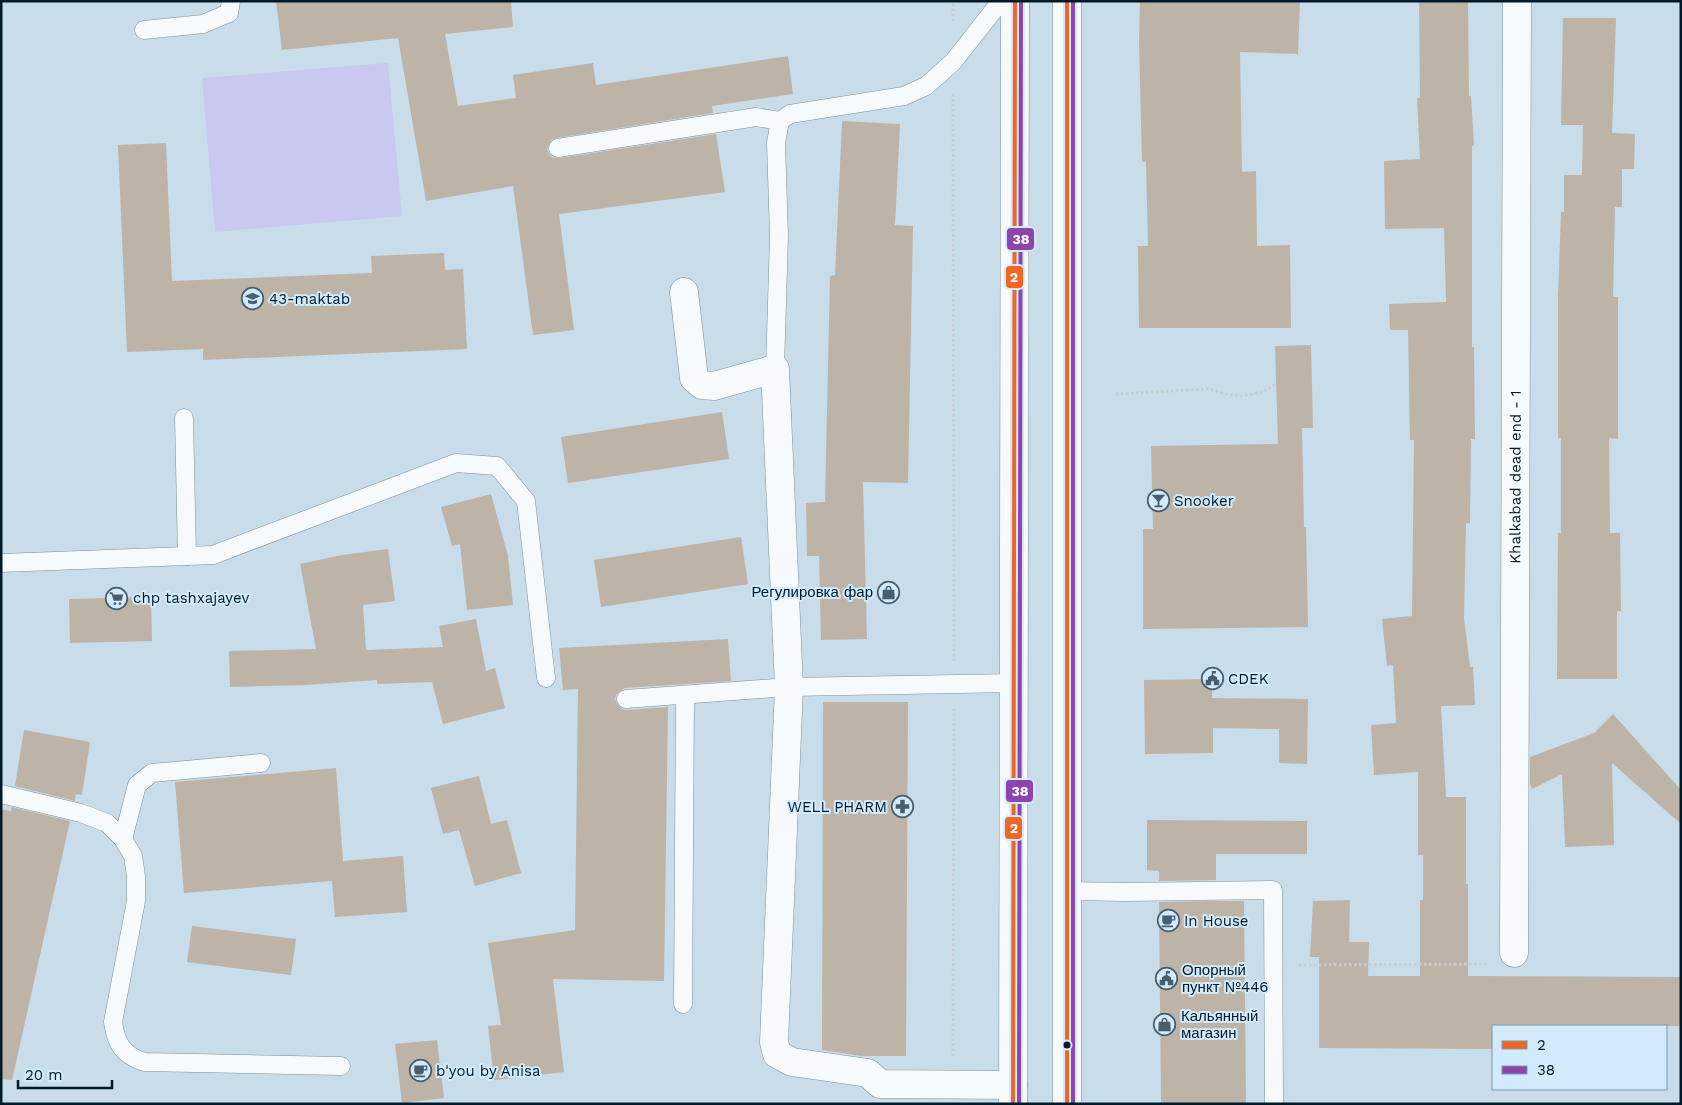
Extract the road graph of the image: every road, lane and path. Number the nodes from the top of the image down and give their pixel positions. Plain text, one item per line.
1 (231, 1) edge
2 (953, 1) edge
3 (1001, 1) edge
4 (1016, 1) edge
5 (1067, 1) edge
6 (1516, 1) edge
7 (144, 30) dead end
8 (953, 62) junction
9 (780, 121) junction
10 (558, 148) dead end
11 (684, 292) dead end
12 (775, 369) junction
13 (1276, 384) dead end
14 (1116, 394) dead end
15 (184, 418) dead end
16 (187, 556) junction
17 (1, 563) edge
18 (546, 678) dead end
19 (1014, 683) junction
20 (954, 686) junction
21 (789, 687) junction
22 (685, 695) junction
23 (626, 699) dead end
24 (261, 763) dead end
25 (1, 794) edge
26 (123, 839) junction
27 (1066, 891) junction
28 (1514, 953) joint
29 (1273, 966) junction
30 (683, 1004) dead end
31 (341, 1066) dead end
32 (953, 1084) junction
33 (1013, 1094) edge
34 (1066, 1104) edge
35 (1274, 1104) edge

1 - 7 lane
2 - 8 path
3 - 8 lane
4 - 19 main road
5 - 27 main road
6 - 28 main road, Khalkabad dead end - 1
8 - 9 lane
8 - 20 path
9 - 10 lane
9 - 12 lane
11 - 12 main road
12 - 21 main road
13 - 14 path
15 - 16 lane
16 - 17 lane
16 - 18 lane
19 - 20 lane
19 - 33 main road
20 - 21 lane
20 - 32 path
21 - 22 lane
21 - 32 main road
22 - 23 lane
22 - 30 lane
24 - 26 lane
25 - 26 lane
26 - 31 lane
27 - 29 lane
27 - 34 main road
28 - 29 path
29 - 35 lane
32 - 33 main road

